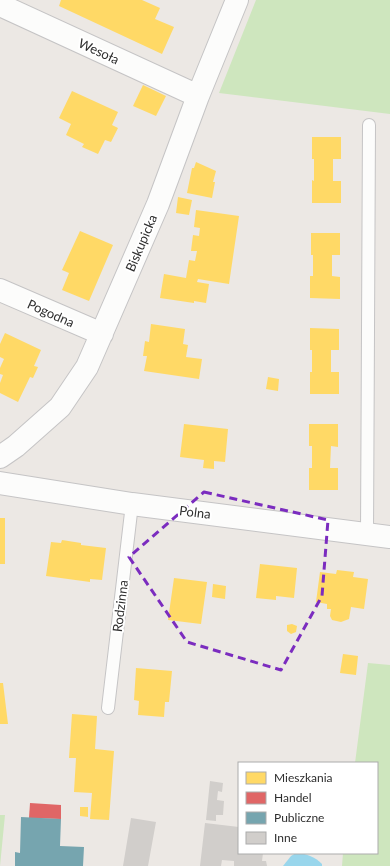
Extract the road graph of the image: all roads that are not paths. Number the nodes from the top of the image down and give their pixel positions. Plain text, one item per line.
1 (237, 0) edge
2 (0, 5) edge
3 (198, 96) junction
4 (369, 125) dead end
5 (0, 290) edge
6 (102, 334) junction
7 (0, 458) edge
8 (0, 483) edge
9 (132, 504) junction
10 (366, 534) junction
11 (390, 537) edge
12 (108, 708) dead end

1 - 3 street, Biskupicka
2 - 3 street, Wesoła
3 - 6 street, Biskupicka
4 - 10 lane
5 - 6 street, Pogodna
6 - 7 street, Biskupicka
8 - 9 street, Polna
9 - 10 street, Polna
9 - 12 lane, Rodzinna
10 - 11 street, Polna

